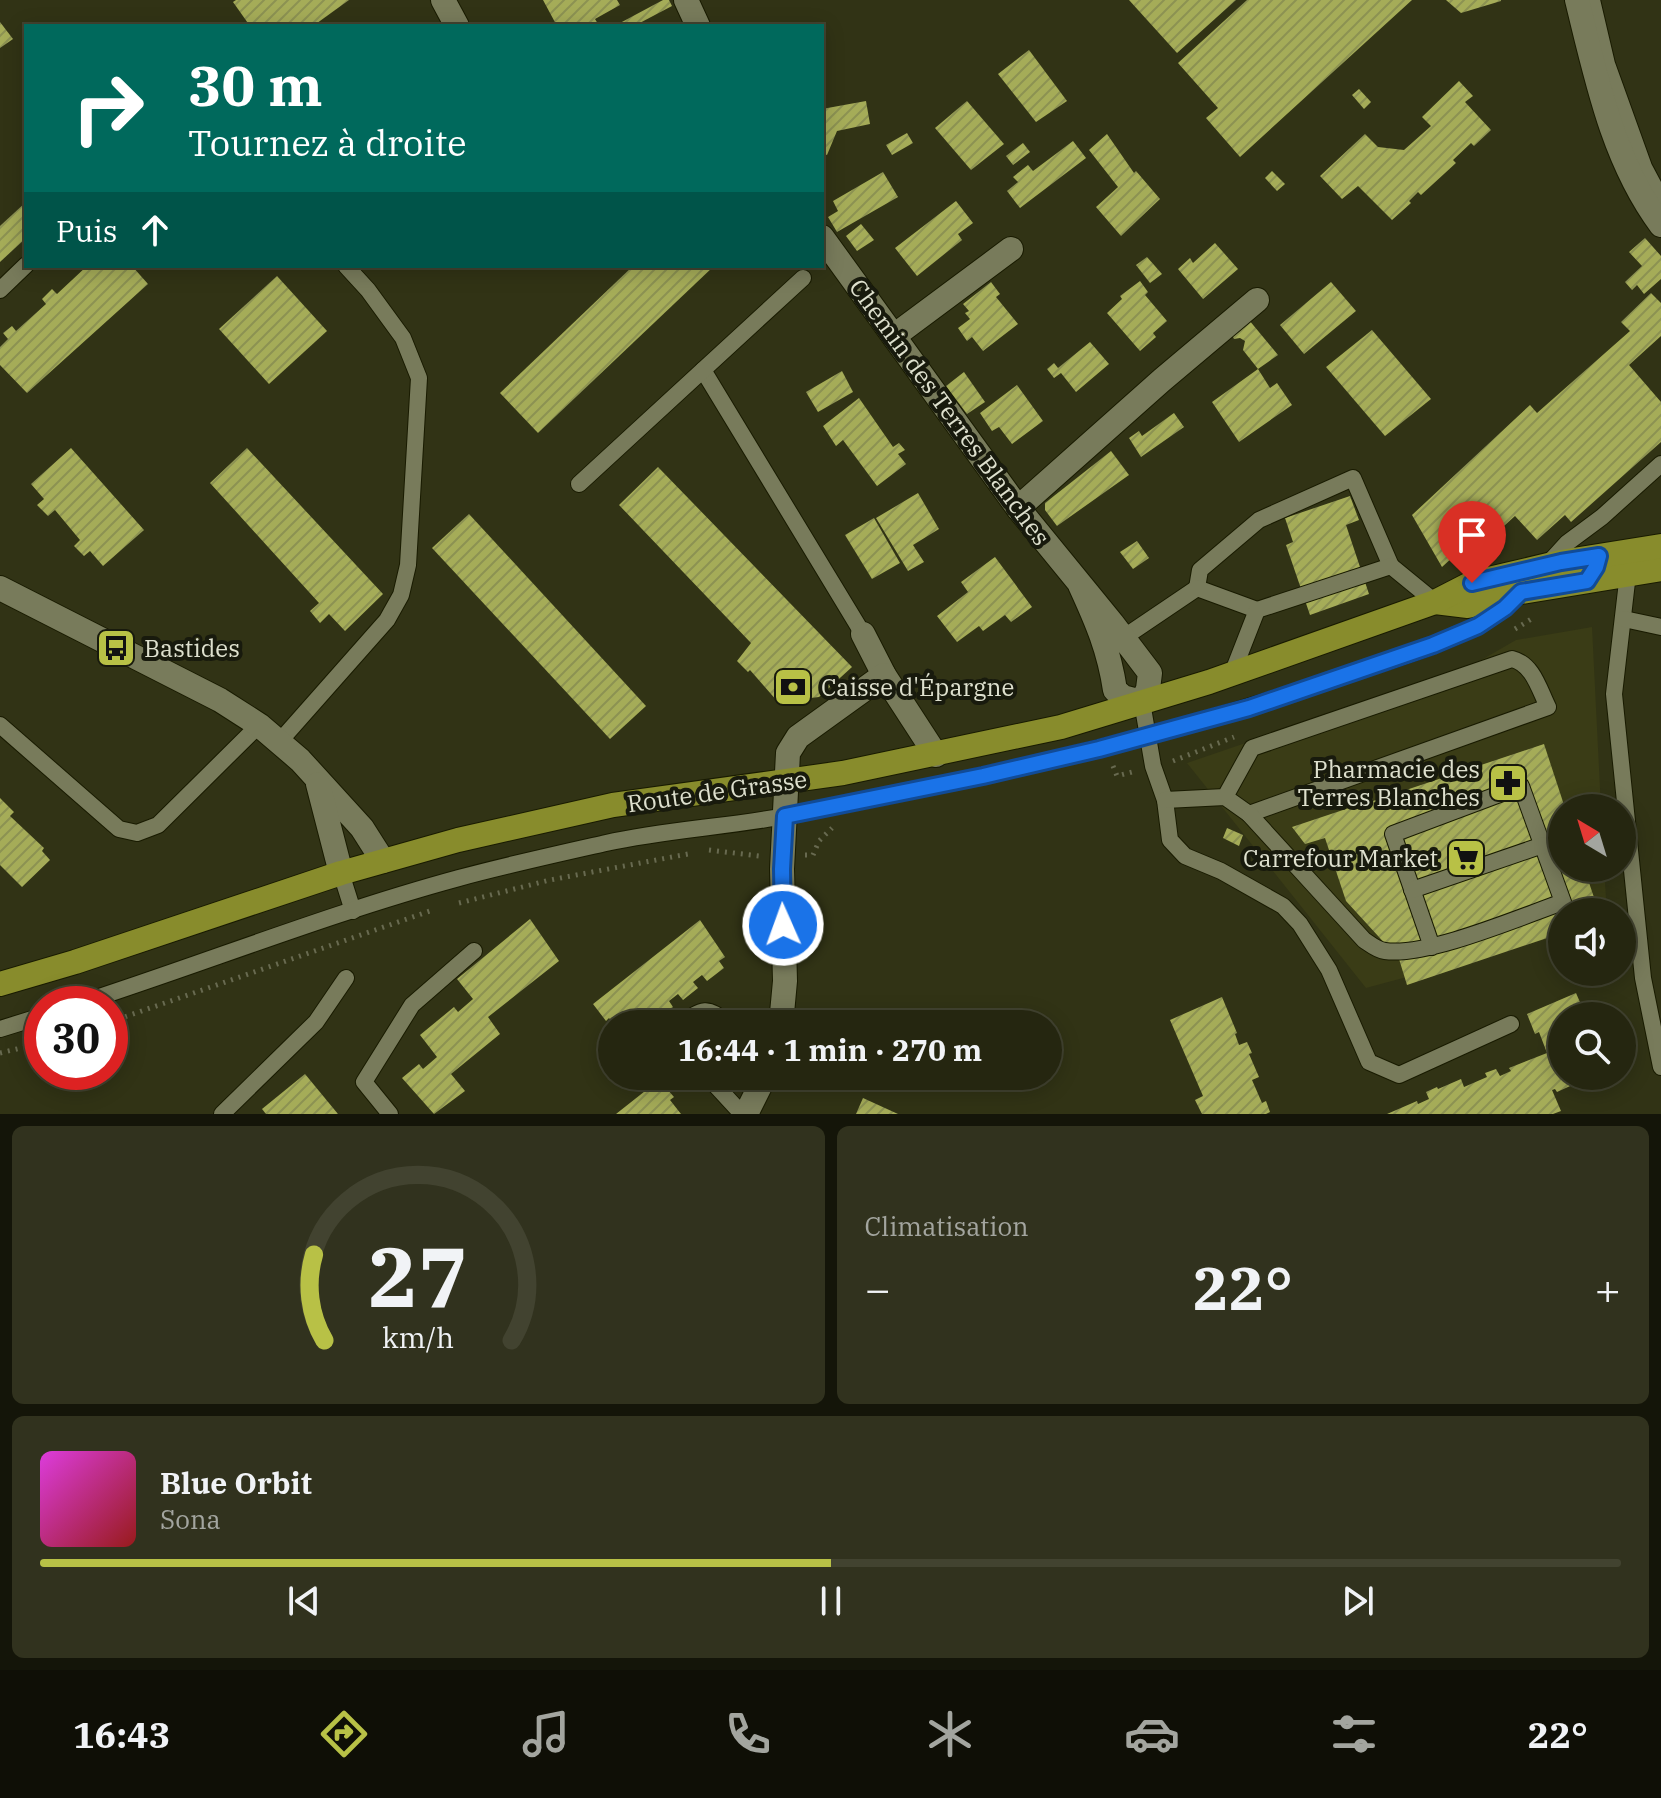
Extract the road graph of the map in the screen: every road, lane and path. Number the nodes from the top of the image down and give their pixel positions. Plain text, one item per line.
1 (443, 0) edge
2 (686, 0) edge
3 (1577, 0) edge
4 (1592, 0) edge
5 (456, 24) edge
6 (697, 24) edge
7 (1661, 199) edge
8 (1661, 225) edge
9 (824, 240) edge
10 (1011, 249) dead end
11 (24, 267) edge
12 (348, 268) edge
13 (803, 278) dead end
14 (0, 290) edge
15 (1257, 300) dead end
16 (894, 336) junction
17 (703, 370) junction
18 (1661, 464) edge
19 (579, 484) dead end
20 (1018, 508) junction
21 (1602, 517) junction
22 (1661, 546) edge
23 (1599, 556) junction
24 (1661, 558) edge
25 (1391, 566) junction
26 (1547, 566) junction
27 (1661, 569) edge
28 (1628, 573) junction
29 (1587, 581) junction
30 (1080, 585) junction
31 (0, 588) edge
32 (1197, 588) junction
33 (1521, 592) junction
34 (1435, 602) junction
35 (1257, 610) junction
36 (1624, 619) junction
37 (1661, 627) edge
38 (863, 634) joint
39 (1123, 638) junction
40 (1232, 674) junction
41 (884, 675) junction
42 (1142, 702) junction
43 (0, 725) edge
44 (259, 725) junction
45 (1147, 736) junction
46 (280, 741) junction
47 (936, 755) junction
48 (317, 782) junction
49 (787, 782) junction
50 (1225, 797) junction
51 (1165, 800) junction
52 (1249, 814) junction
53 (784, 824) junction
54 (1543, 845) junction
55 (747, 857) dead end
56 (383, 861) junction
57 (341, 873) junction
58 (1412, 890) junction
59 (453, 905) dead end
60 (439, 908) dead end
61 (353, 911) junction
62 (1432, 947) junction
63 (474, 951) dead end
64 (346, 978) dead end
65 (0, 984) edge
66 (128, 987) edge
67 (782, 1010) edge
68 (128, 1016) edge
69 (24, 1022) edge
70 (1511, 1024) dead end
71 (0, 1029) edge
72 (24, 1047) edge
73 (0, 1053) edge
74 (1661, 1067) edge
75 (721, 1090) edge
76 (757, 1090) edge
77 (222, 1114) edge
78 (390, 1114) edge
79 (744, 1114) edge

1 - 5 street
2 - 6 street
3 - 8 street
4 - 7 lane
9 - 16 street, Chemin des Terres Blanches
10 - 16 street
11 - 14 lane
12 - 46 lane
13 - 17 lane
15 - 20 street
16 - 20 street, Chemin des Terres Blanches
17 - 19 lane
17 - 38 lane
18 - 21 lane
20 - 30 street, Chemin des Terres Blanches
21 - 23 lane
21 - 26 lane
22 - 23 main road, Route de Grasse
23 - 26 main road, Route de Grasse
23 - 29 lane
24 - 28 lane
25 - 32 lane
25 - 34 lane
25 - 35 lane
26 - 33 lane
26 - 34 main road, Route de Grasse
27 - 28 main road, Route de Grasse
28 - 29 main road, Route de Grasse
28 - 36 lane
29 - 33 main road, Route de Grasse
30 - 39 street, Chemin des Terres Blanches
30 - 42 street, Chemin des Terres Blanches
31 - 44 street
32 - 35 lane
32 - 39 lane
33 - 34 main road, Route de Grasse
33 - 45 lane
34 - 40 main road, Route de Grasse
35 - 40 lane
36 - 37 lane
36 - 74 lane
38 - 41 street
39 - 42 street, Chemin des Terres Blanches
40 - 42 main road, Route de Grasse
41 - 47 street
41 - 49 street
42 - 45 lane
42 - 47 main road, Route de Grasse
43 - 44 lane
44 - 46 street
45 - 51 lane
45 - 53 lane
46 - 48 street
47 - 49 main road, Route de Grasse
48 - 56 street
48 - 57 street
49 - 53 street
49 - 56 main road, Route de Grasse
50 - 51 lane
50 - 52 lane
50 - 52 lane
51 - 70 lane
52 - 62 lane
53 - 61 lane
53 - 67 street
54 - 58 lane
54 - 58 lane
54 - 62 lane
55 - 59 path
56 - 57 main road, Route de Grasse
57 - 61 lane
57 - 65 main road, Route de Grasse
58 - 62 lane
60 - 68 path
61 - 66 lane
63 - 78 lane
64 - 77 lane
69 - 71 lane
72 - 73 path
75 - 79 lane
76 - 79 street

